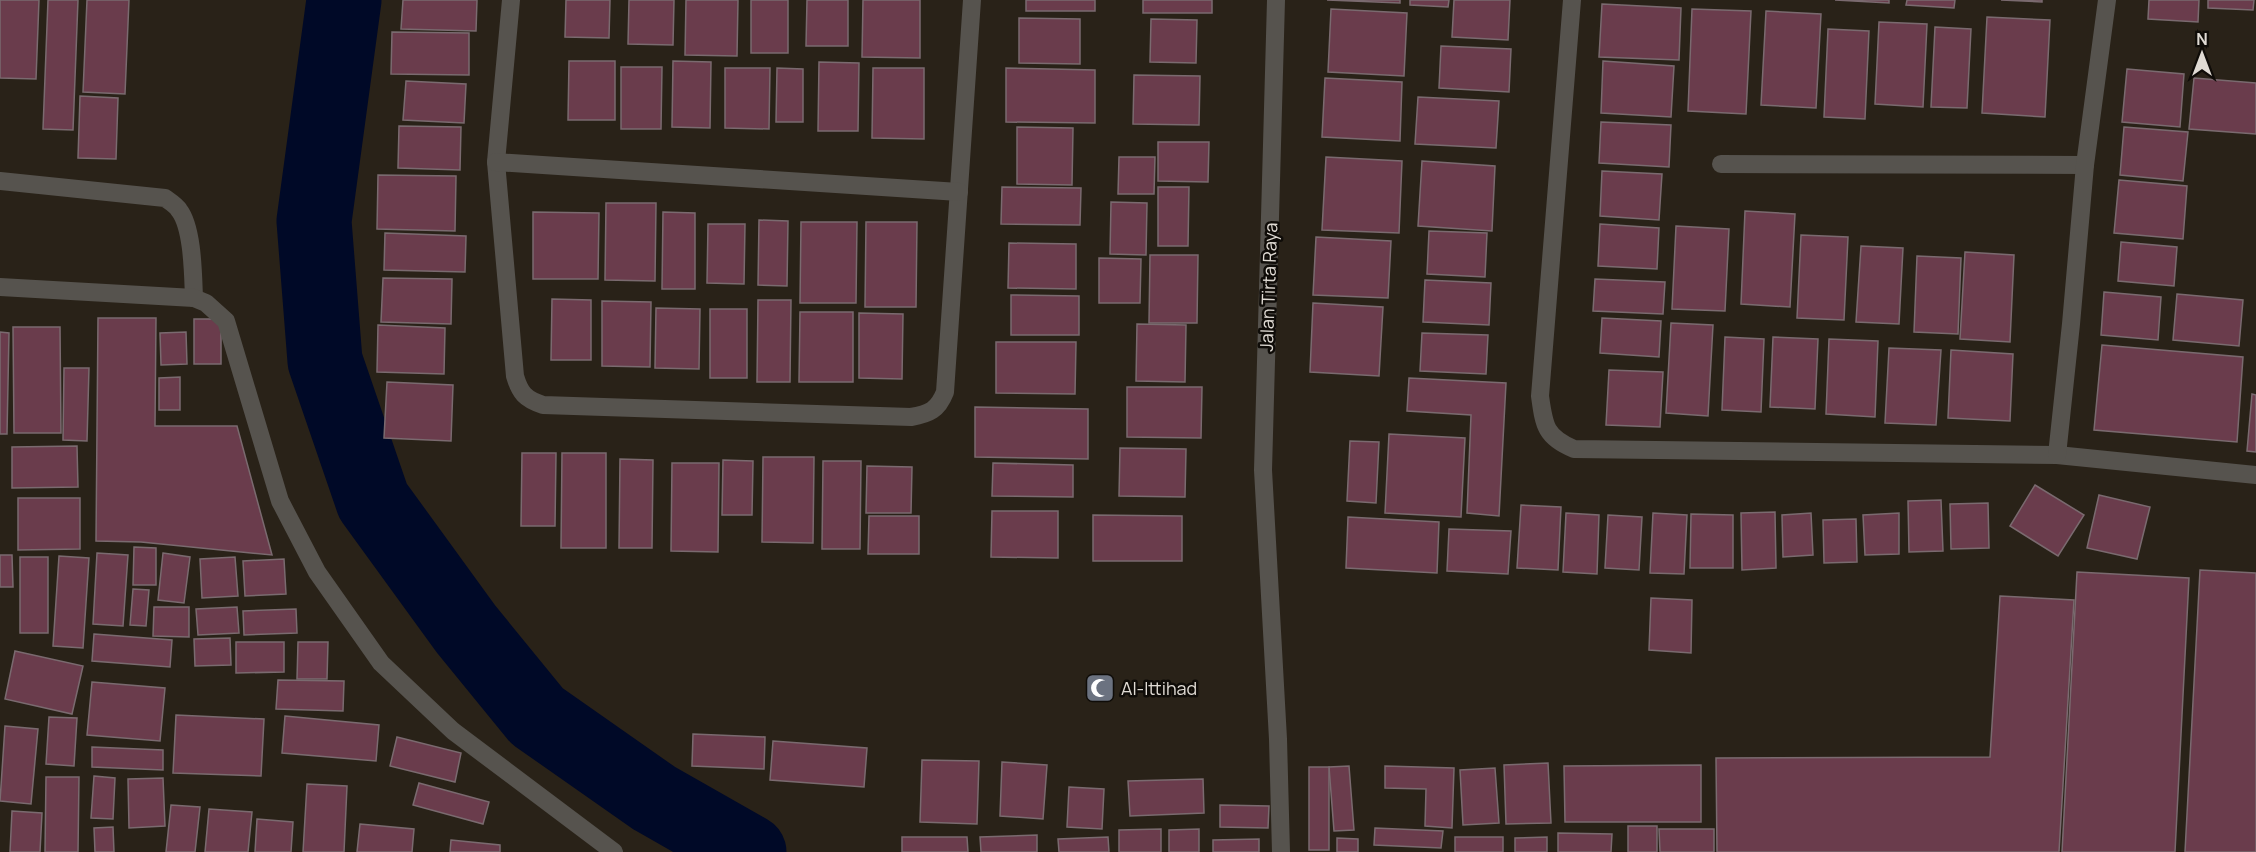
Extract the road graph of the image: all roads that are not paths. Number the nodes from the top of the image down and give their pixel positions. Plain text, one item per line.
1 (511, 0) edge
2 (972, 0) edge
3 (1276, 0) edge
4 (1572, 0) edge
5 (2107, 0) edge
6 (496, 162) junction
7 (1721, 164) dead end
8 (2085, 165) junction
9 (0, 182) edge
10 (959, 192) junction
11 (0, 287) edge
12 (194, 298) junction
13 (2057, 455) junction
14 (2256, 476) edge
15 (614, 852) edge
16 (1281, 852) edge

1 - 6 street
2 - 10 street
3 - 16 street, Jalan Tirta Raya
4 - 13 street
5 - 8 street
6 - 10 street
6 - 10 street
7 - 8 street
8 - 13 street
9 - 12 street
11 - 12 street
12 - 15 street
13 - 14 street

